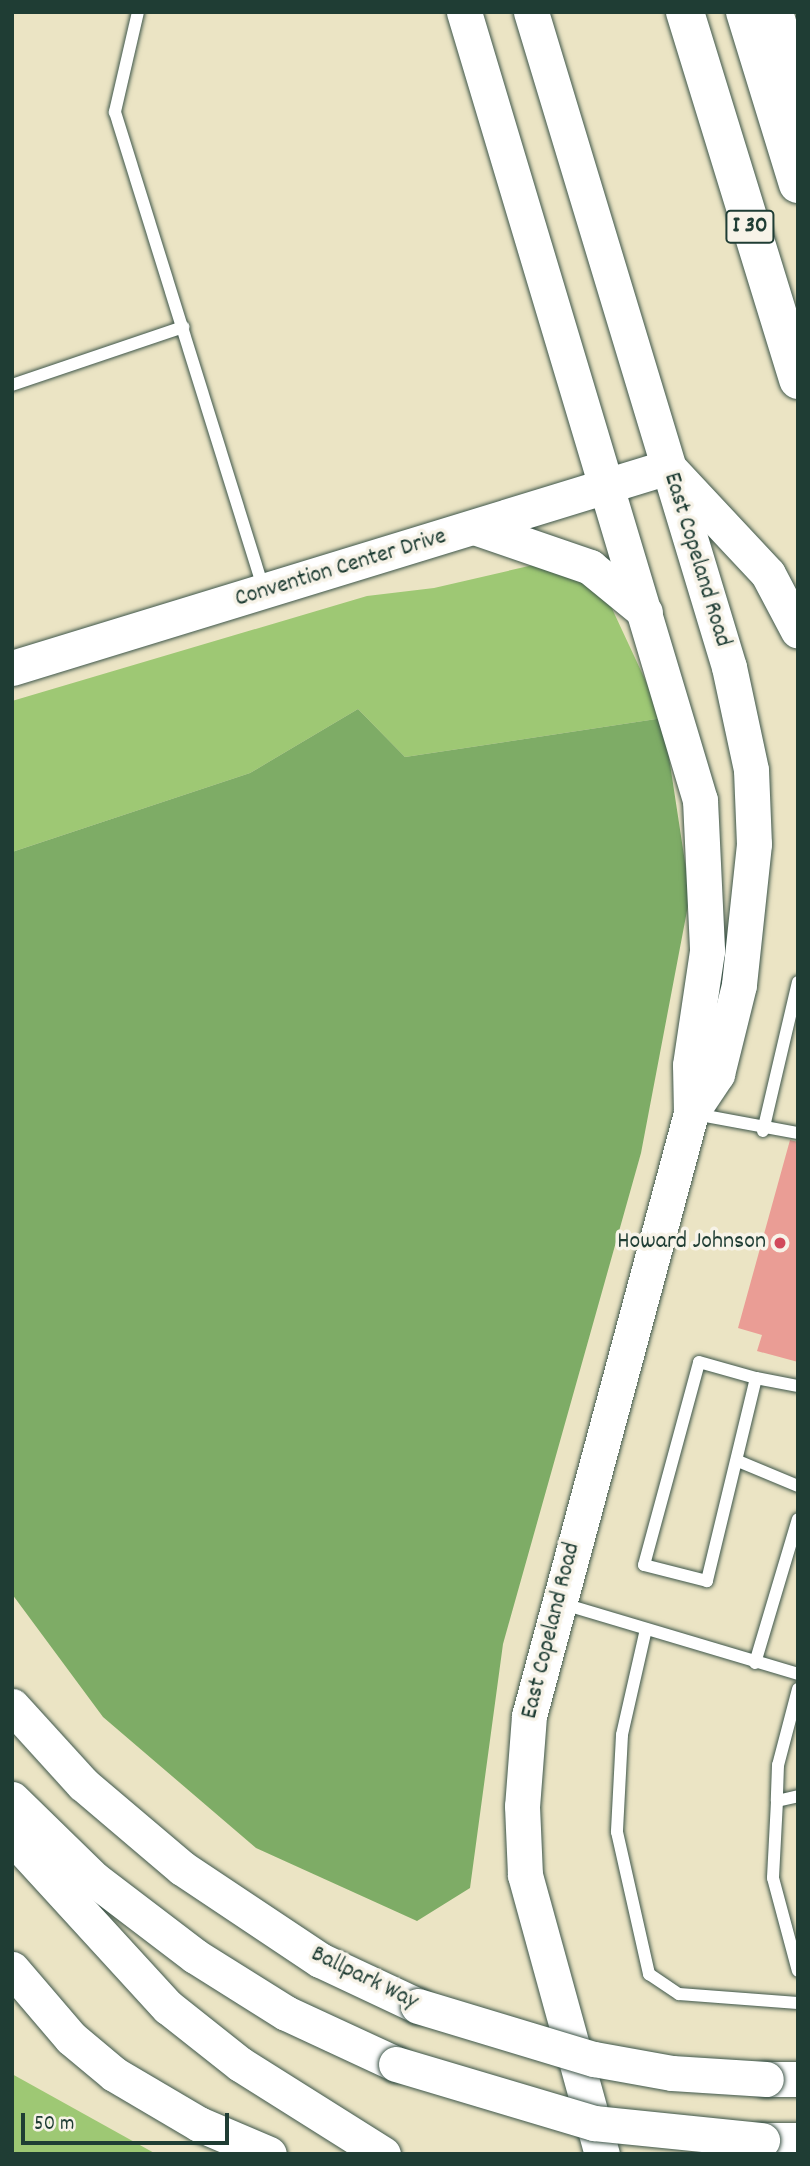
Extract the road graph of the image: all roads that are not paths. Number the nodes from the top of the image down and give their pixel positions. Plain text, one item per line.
1 (138, 12) edge
2 (464, 12) edge
3 (531, 12) edge
4 (667, 12) edge
5 (685, 12) edge
6 (745, 12) edge
7 (774, 12) edge
8 (703, 74) junction
9 (798, 95) edge
10 (798, 184) edge
11 (183, 327) junction
12 (798, 380) edge
13 (12, 385) edge
14 (668, 467) junction
15 (609, 487) junction
16 (477, 528) junction
17 (264, 592) junction
18 (645, 612) junction
19 (798, 631) edge
20 (12, 668) edge
21 (798, 982) edge
22 (691, 1113) junction
23 (763, 1131) junction
24 (798, 1133) edge
25 (756, 1378) junction
26 (798, 1387) edge
27 (738, 1461) junction
28 (798, 1486) edge
29 (798, 1519) edge
30 (558, 1602) junction
31 (646, 1629) junction
32 (755, 1662) junction
33 (798, 1674) edge
34 (798, 1689) edge
35 (12, 1706) edge
36 (798, 1796) edge
37 (12, 1799) edge
38 (777, 1801) junction
39 (12, 1837) edge
40 (12, 1969) edge
41 (798, 1971) edge
42 (798, 2003) edge
43 (782, 2079) edge
44 (798, 2140) edge
45 (269, 2154) edge
46 (383, 2154) edge
47 (602, 2154) edge

1 - 11 lane
2 - 15 main road, East Copeland Road
3 - 14 main road, East Copeland Road
4 - 8 highway
5 - 8 highway, I 30
6 - 10 highway, I 30
7 - 9 highway
8 - 12 highway, I 30
11 - 13 lane
11 - 17 lane
14 - 15 main road, Convention Center Drive
14 - 19 main road
14 - 22 main road, East Copeland Road
15 - 16 main road, Convention Center Drive
15 - 18 main road, East Copeland Road
16 - 17 main road, Convention Center Drive
16 - 18 main road
17 - 20 main road, Convention Center Drive
18 - 22 main road, East Copeland Road
21 - 23 lane
22 - 23 lane
22 - 30 main road, East Copeland Road
23 - 24 lane
25 - 26 lane
25 - 27 lane
25 - 27 lane
27 - 28 lane
29 - 32 lane
30 - 31 lane
30 - 47 main road, East Copeland Road
31 - 32 lane
31 - 42 lane
32 - 33 lane
34 - 38 lane
35 - 43 main road, Ballpark Way, bridge
36 - 38 lane
37 - 44 main road, bridge
38 - 41 lane
39 - 46 main road
40 - 45 main road

